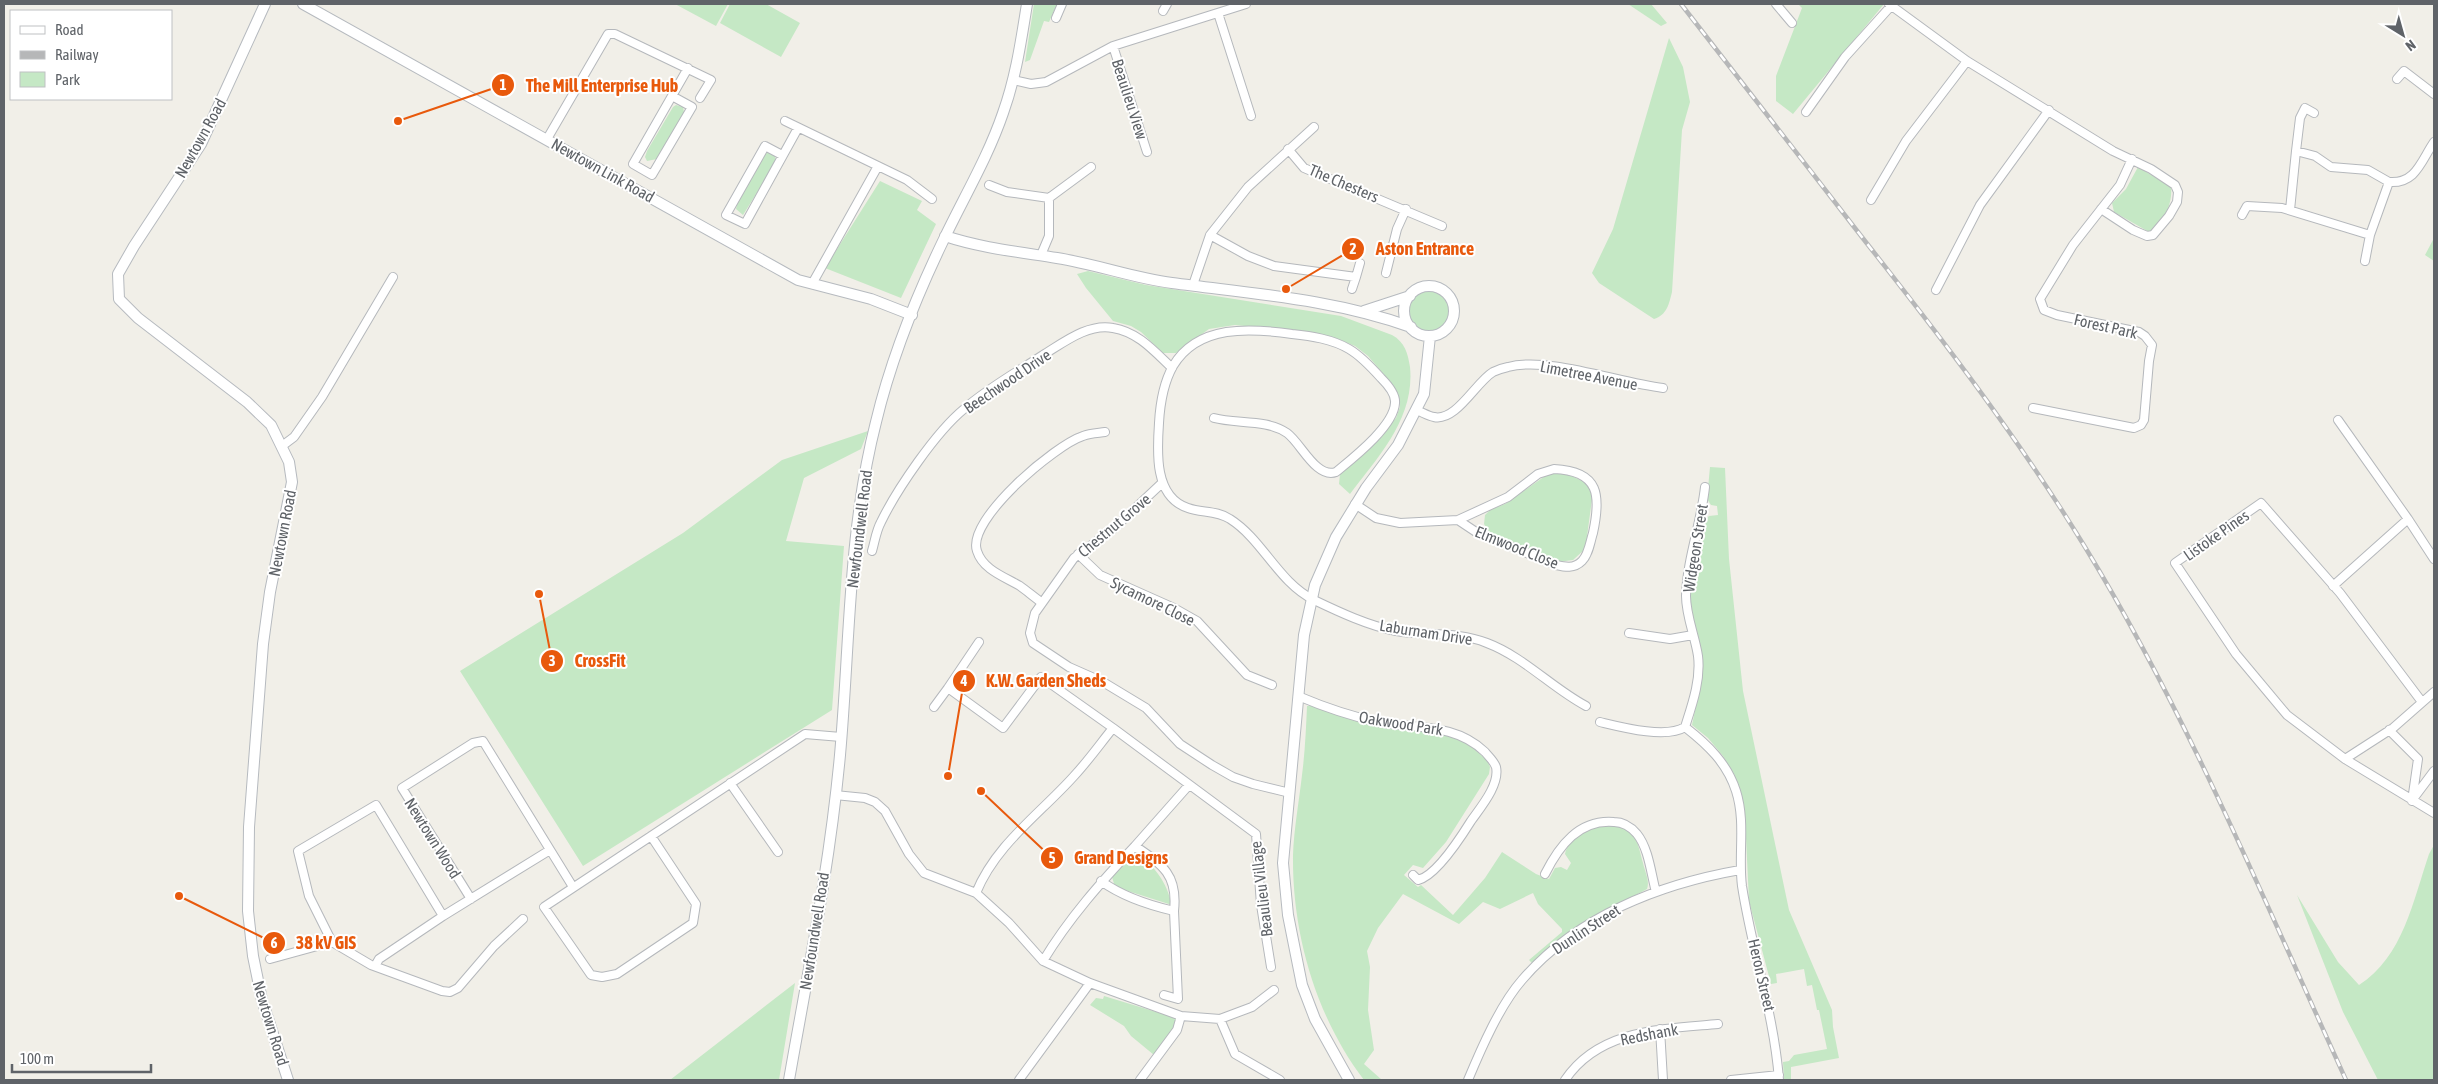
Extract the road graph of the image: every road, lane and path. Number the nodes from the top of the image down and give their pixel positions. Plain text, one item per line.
1 (265, 4) edge
2 (303, 4) edge
3 (1027, 4) edge
4 (1062, 4) edge
5 (1246, 4) edge
6 (1776, 4) edge
7 (1890, 5) edge
8 (1218, 12) junction
9 (1056, 18) dead end
10 (1792, 24) dead end
11 (1113, 46) junction
12 (1967, 61) junction
13 (688, 68) junction
14 (2397, 79) dead end
15 (1013, 80) junction
16 (2434, 94) edge
17 (672, 96) junction
18 (700, 98) dead end
19 (2049, 110) junction
20 (1806, 112) dead end
21 (2314, 113) dead end
22 (1252, 116) dead end
23 (785, 121) dead end
24 (1314, 127) dead end
25 (798, 128) junction
26 (547, 139) junction
27 (2434, 142) edge
28 (1288, 148) junction
29 (2296, 151) junction
30 (1147, 152) dead end
31 (782, 155) junction
32 (2132, 159) junction
33 (878, 166) junction
34 (1091, 166) dead end
35 (2389, 182) junction
36 (989, 184) dead end
37 (1049, 198) junction
38 (932, 199) dead end
39 (1871, 200) dead end
40 (1406, 209) junction
41 (2101, 209) junction
42 (2290, 210) junction
43 (2242, 215) dead end
44 (1442, 226) dead end
45 (1210, 235) junction
46 (2370, 235) junction
47 (945, 236) junction
48 (1041, 255) junction
49 (2365, 261) dead end
50 (1360, 263) dead end
51 (1386, 273) dead end
52 (393, 277) dead end
53 (1356, 277) junction
54 (812, 284) junction
55 (1193, 285) junction
56 (1352, 289) dead end
57 (1936, 290) dead end
58 (1410, 296) junction
59 (1364, 311) junction
60 (912, 315) junction
61 (1411, 328) junction
62 (1430, 336) junction
63 (1172, 368) junction
64 (1663, 388) dead end
65 (2033, 408) dead end
66 (1416, 410) junction
67 (1214, 418) dead end
68 (2338, 420) dead end
69 (1105, 432) dead end
70 (282, 446) junction
71 (1161, 484) junction
72 (1705, 487) dead end
73 (1356, 504) junction
74 (2408, 519) junction
75 (1458, 520) junction
76 (872, 551) dead end
77 (1078, 554) junction
78 (2434, 558) edge
79 (2333, 586) junction
80 (1312, 599) junction
81 (1041, 602) junction
82 (1629, 633) dead end
83 (1693, 635) junction
84 (979, 642) dead end
85 (1272, 685) dead end
86 (948, 688) junction
87 (2434, 692) edge
88 (1298, 696) junction
89 (2422, 702) junction
90 (1586, 706) dead end
91 (934, 707) dead end
92 (1600, 722) dead end
93 (1685, 727) junction
94 (1113, 728) junction
95 (2389, 730) junction
96 (842, 737) junction
97 (2345, 759) junction
98 (2434, 771) edge
99 (730, 783) junction
100 (1189, 785) junction
101 (1290, 794) junction
102 (836, 795) junction
103 (2412, 801) junction
104 (2434, 813) edge
105 (651, 836) junction
106 (1135, 846) junction
107 (550, 850) junction
108 (778, 852) dead end
109 (1740, 870) junction
110 (1546, 874) dead end
111 (1412, 876) dead end
112 (1101, 881) junction
113 (573, 887) junction
114 (1656, 892) junction
115 (976, 893) junction
116 (471, 899) junction
117 (1174, 911) junction
118 (443, 916) junction
119 (523, 918) dead end
120 (332, 942) junction
121 (270, 959) dead end
122 (1043, 961) junction
123 (375, 966) junction
124 (1271, 967) dead end
125 (1090, 983) junction
126 (1274, 990) dead end
127 (1164, 995) dead end
128 (1181, 1016) junction
129 (1220, 1020) junction
130 (1718, 1024) dead end
131 (1660, 1029) junction
132 (1779, 1078) edge
133 (288, 1080) edge
134 (789, 1080) edge
135 (1019, 1080) edge
136 (1140, 1080) edge
137 (1280, 1080) edge
138 (1349, 1080) edge
139 (1468, 1080) edge
140 (1565, 1080) edge
141 (1663, 1080) edge
142 (1731, 1080) edge

1 - 70 street, Newtown Road
2 - 26 street, Newtown Link Road
3 - 15 street, Newfoundwell Road
4 - 9 street
5 - 8 street, Beaulieu View
6 - 10 street
7 - 12 street
7 - 20 street
8 - 11 street, Beaulieu View
8 - 22 street
11 - 15 street, Beaulieu View
11 - 30 street, Beaulieu View
12 - 19 street
12 - 39 street
13 - 17 street
13 - 18 street
13 - 26 street
14 - 16 street
15 - 47 street, Newfoundwell Road
17 - 17 street
19 - 32 street
19 - 57 street
21 - 29 street
23 - 25 street
24 - 28 street
25 - 31 street
25 - 33 street
26 - 54 street, Newtown Link Road
27 - 35 street
28 - 40 street, The Chesters
28 - 45 street
29 - 35 street
29 - 42 street
31 - 31 street
32 - 41 street, Forest Park
32 - 41 street
33 - 38 street
33 - 54 street
34 - 37 street
35 - 46 street
36 - 37 street
37 - 48 street
40 - 44 street, The Chesters
40 - 51 street
41 - 65 street, Forest Park
42 - 43 street
42 - 46 street
45 - 53 street
45 - 55 street
46 - 49 street
47 - 48 street
47 - 60 street, Newfoundwell Road
48 - 55 street
50 - 53 street
52 - 70 street
53 - 56 street
54 - 60 street, Newtown Link Road
55 - 59 street
58 - 59 street
58 - 61 street
58 - 62 street
59 - 61 street
60 - 96 street, Newfoundwell Road
61 - 62 street
62 - 66 street
63 - 67 street
63 - 71 street
63 - 76 street, Beechwood Drive
64 - 66 street, Limetree Avenue
66 - 73 street
68 - 74 street
69 - 81 street
70 - 133 street, Newtown Road
71 - 77 street, Chestnut Grove
71 - 80 street, Laburnam Drive
72 - 83 street, Widgeon Street
73 - 75 street, Elmwood Close
73 - 80 street
74 - 78 street
74 - 79 street
75 - 75 street, Elmwood Close
77 - 81 street, Chestnut Grove
77 - 85 street, Sycamore Close
79 - 89 street, Listoke Pines
79 - 97 street, Listoke Pines
80 - 88 street
80 - 90 street, Laburnam Drive
81 - 101 street, Chestnut Grove
82 - 83 street
83 - 93 street, Widgeon Street
84 - 86 street
86 - 91 street
86 - 94 street, Beaulieu Village
87 - 89 street
88 - 101 street
88 - 111 street, Oakwood Park
89 - 95 street
92 - 93 street
93 - 109 street, Heron Street
94 - 100 street, Beaulieu Village
94 - 115 street
95 - 97 street
95 - 103 street
96 - 99 street
96 - 102 street, Newfoundwell Road
97 - 103 street, Listoke Pines
98 - 103 street
99 - 105 street
99 - 108 street
100 - 106 street
100 - 124 street, Beaulieu Village
101 - 138 street
102 - 115 street
102 - 134 street, Newfoundwell Road
103 - 104 street, Listoke Pines
105 - 113 street
105 - 113 street
106 - 112 street
106 - 117 street
107 - 113 street, Newtown Wood
107 - 116 street
107 - 116 street, Newtown Wood
109 - 114 street, Dunlin Street
109 - 132 street, Heron Street
110 - 114 street
112 - 117 street
112 - 122 street
114 - 139 street, Dunlin Street
115 - 122 street
116 - 118 street
117 - 127 street
118 - 120 street
118 - 123 street
119 - 123 street
120 - 121 street
120 - 123 street
122 - 125 street
125 - 128 street
125 - 135 street
126 - 129 street
128 - 129 street
128 - 136 street
129 - 137 street
130 - 131 street, Redshank
131 - 140 street, Redshank
131 - 141 street
132 - 142 street

